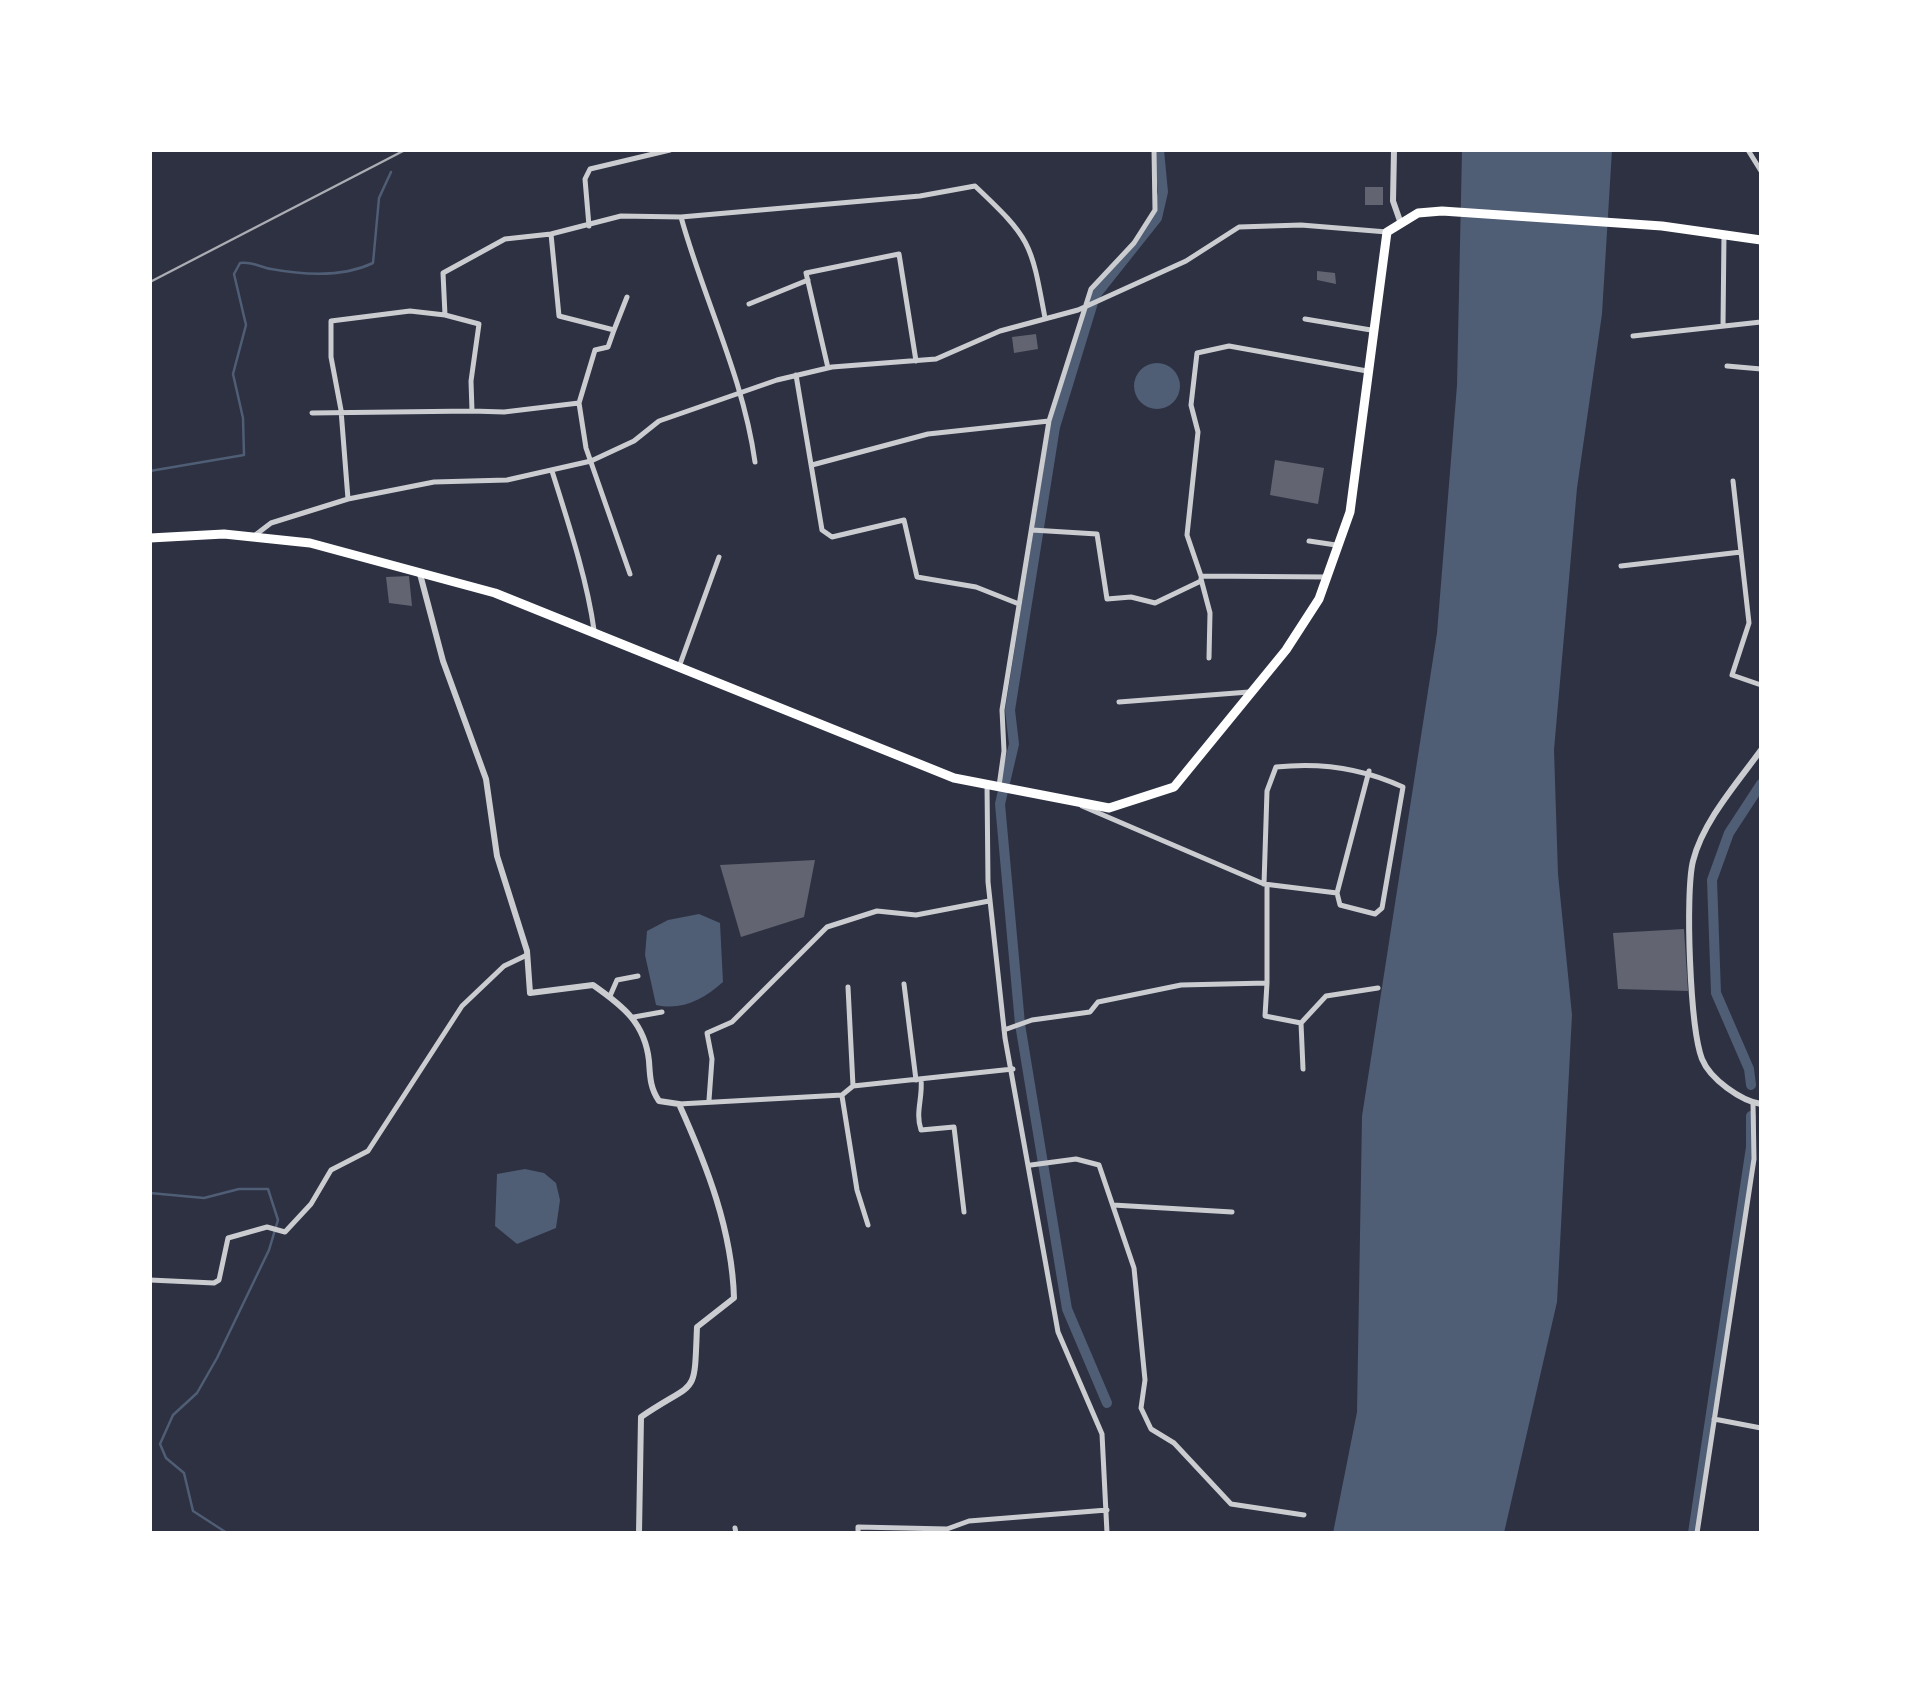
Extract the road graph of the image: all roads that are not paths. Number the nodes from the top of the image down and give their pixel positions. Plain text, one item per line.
1 (670, 150) edge
2 (1154, 150) edge
3 (1394, 150) edge
4 (1748, 150) edge
5 (1761, 171) edge
6 (681, 216) junction
7 (1400, 221) junction
8 (589, 226) junction
9 (1388, 232) junction
10 (1724, 233) junction
11 (551, 234) junction
12 (1761, 238) edge
13 (808, 280) junction
14 (627, 297) dead end
15 (1092, 303) junction
16 (750, 304) dead end
17 (445, 315) junction
18 (1045, 318) junction
19 (1305, 320) dead end
20 (1761, 322) edge
21 (1723, 326) junction
22 (614, 330) junction
23 (1371, 330) junction
24 (1633, 336) dead end
25 (916, 361) junction
26 (1726, 366) dead end
27 (828, 368) junction
28 (1761, 369) edge
29 (1367, 371) junction
30 (796, 376) junction
31 (743, 391) junction
32 (579, 403) junction
33 (341, 410) junction
34 (472, 411) junction
35 (312, 413) dead end
36 (1049, 421) junction
37 (590, 461) junction
38 (755, 462) dead end
39 (812, 465) junction
40 (552, 471) junction
41 (1733, 482) dead end
42 (348, 499) junction
43 (1032, 530) junction
44 (254, 536) junction
45 (150, 538) edge
46 (1309, 541) dead end
47 (1340, 546) junction
48 (1741, 552) junction
49 (719, 557) dead end
50 (1622, 566) dead end
51 (420, 574) junction
52 (630, 574) dead end
53 (1328, 577) junction
54 (1201, 579) junction
55 (1019, 604) junction
56 (594, 634) junction
57 (1209, 658) dead end
58 (679, 667) junction
59 (1761, 685) edge
60 (1252, 692) junction
61 (1119, 702) dead end
62 (1761, 750) edge
63 (1368, 771) junction
64 (986, 784) junction
65 (1004, 787) junction
66 (1079, 805) junction
67 (1266, 884) junction
68 (1337, 894) junction
69 (990, 901) junction
70 (527, 955) junction
71 (638, 976) dead end
72 (1266, 983) junction
73 (904, 984) dead end
74 (848, 987) dead end
75 (1378, 988) dead end
76 (610, 996) junction
77 (662, 1012) dead end
78 (634, 1017) junction
79 (1301, 1023) junction
80 (1004, 1030) junction
81 (1013, 1069) junction
82 (1303, 1069) dead end
83 (919, 1079) junction
84 (853, 1086) junction
85 (842, 1096) junction
86 (709, 1100) junction
87 (679, 1104) junction
88 (1757, 1104) edge
89 (1030, 1165) junction
90 (1112, 1205) junction
91 (964, 1212) dead end
92 (1232, 1212) dead end
93 (868, 1225) dead end
94 (150, 1280) edge
95 (1714, 1420) junction
96 (1761, 1428) edge
97 (1108, 1510) junction
98 (1304, 1514) dead end
99 (639, 1533) edge
100 (858, 1533) edge
101 (1107, 1533) edge
102 (1697, 1533) edge

1 - 8 street
2 - 15 street
3 - 7 street
4 - 5 street
6 - 8 street
6 - 18 street
6 - 31 street
7 - 9 main road
7 - 10 main road
8 - 11 street
9 - 15 street
9 - 23 main road
10 - 12 main road
10 - 21 street
11 - 17 street
11 - 22 street
13 - 16 street
13 - 25 street
13 - 27 street
14 - 22 street
15 - 18 street
15 - 36 street
17 - 33 street
17 - 34 street
18 - 25 street
19 - 23 street
20 - 21 street
21 - 24 street
22 - 32 street
23 - 29 main road
25 - 27 street
26 - 28 street
27 - 30 street
29 - 47 main road
29 - 54 street
30 - 31 street
30 - 39 street
31 - 37 street
31 - 38 street
32 - 34 street
32 - 37 street
33 - 34 street
33 - 35 street
33 - 42 street
36 - 39 street
36 - 43 street
37 - 40 street
37 - 52 street
39 - 55 street
40 - 42 street
40 - 56 street
41 - 48 street
42 - 44 street
43 - 54 street
43 - 55 street
44 - 45 main road
44 - 51 main road
46 - 47 street
47 - 53 main road
48 - 50 street
48 - 59 street
49 - 58 street
51 - 56 main road
51 - 70 street
53 - 54 street
53 - 60 main road
54 - 57 street
55 - 65 street
56 - 58 main road
58 - 64 main road
60 - 61 street
60 - 66 main road
62 - 88 street
63 - 67 street
63 - 68 street
63 - 68 street
64 - 65 main road
64 - 69 street
65 - 66 main road
66 - 67 street
67 - 68 street
67 - 72 street
69 - 80 street
69 - 86 street
70 - 76 street
70 - 94 street
71 - 76 street
72 - 79 street
72 - 80 street
73 - 83 street
74 - 84 street
75 - 79 street
76 - 78 street
77 - 78 street
78 - 87 street
79 - 82 street
80 - 81 street
81 - 83 street
81 - 89 street
83 - 84 street
83 - 91 street
84 - 85 street
85 - 86 street
85 - 93 street
86 - 87 street
87 - 99 street
88 - 95 street
89 - 90 street
89 - 97 street
90 - 92 street
90 - 98 street
95 - 96 street
95 - 102 street
97 - 100 street
97 - 101 street

